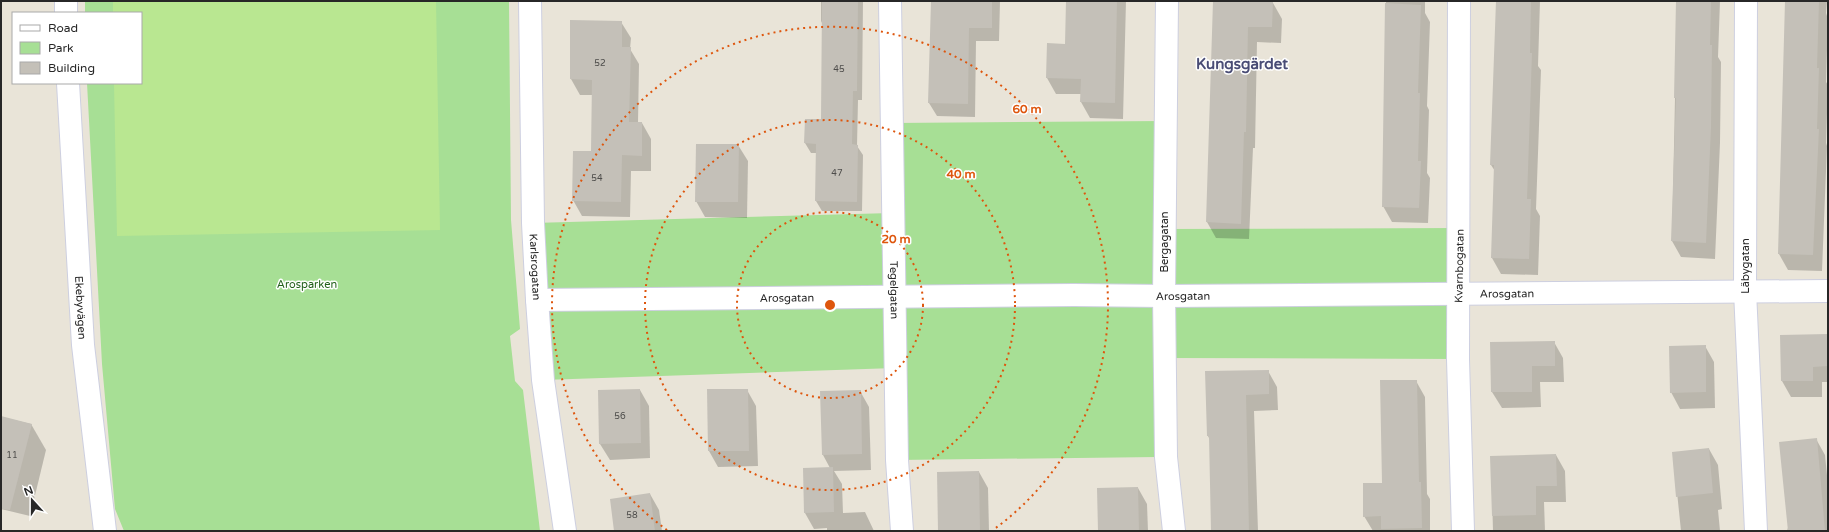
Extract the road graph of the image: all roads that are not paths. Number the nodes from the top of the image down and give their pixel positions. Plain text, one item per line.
1 (66, 1) edge
2 (530, 1) edge
3 (890, 1) edge
4 (1167, 1) edge
5 (1459, 1) edge
6 (1746, 1) edge
7 (66, 12) edge
8 (68, 84) edge
9 (1828, 291) edge
10 (1745, 292) junction
11 (1458, 294) junction
12 (894, 296) junction
13 (1164, 296) junction
14 (537, 300) junction
15 (105, 531) edge
16 (565, 531) edge
17 (902, 531) edge
18 (1174, 531) edge
19 (1463, 531) edge
20 (1756, 531) edge

1 - 7 street
2 - 14 street, Karlsrogatan
3 - 12 street, Tegelgatan
4 - 13 street, Bergagatan
5 - 11 street, Kvarnbogatan
6 - 10 street, Läbygatan
8 - 15 street, Ekebyvägen
9 - 10 street, Arosgatan
10 - 11 street, Arosgatan
10 - 20 street, Läbygatan
11 - 13 street, Arosgatan
11 - 19 street, Kvarnbogatan
12 - 13 street, Arosgatan
12 - 14 street, Arosgatan
12 - 17 street, Tegelgatan
13 - 18 street, Bergagatan
14 - 16 street, Karlsrogatan

